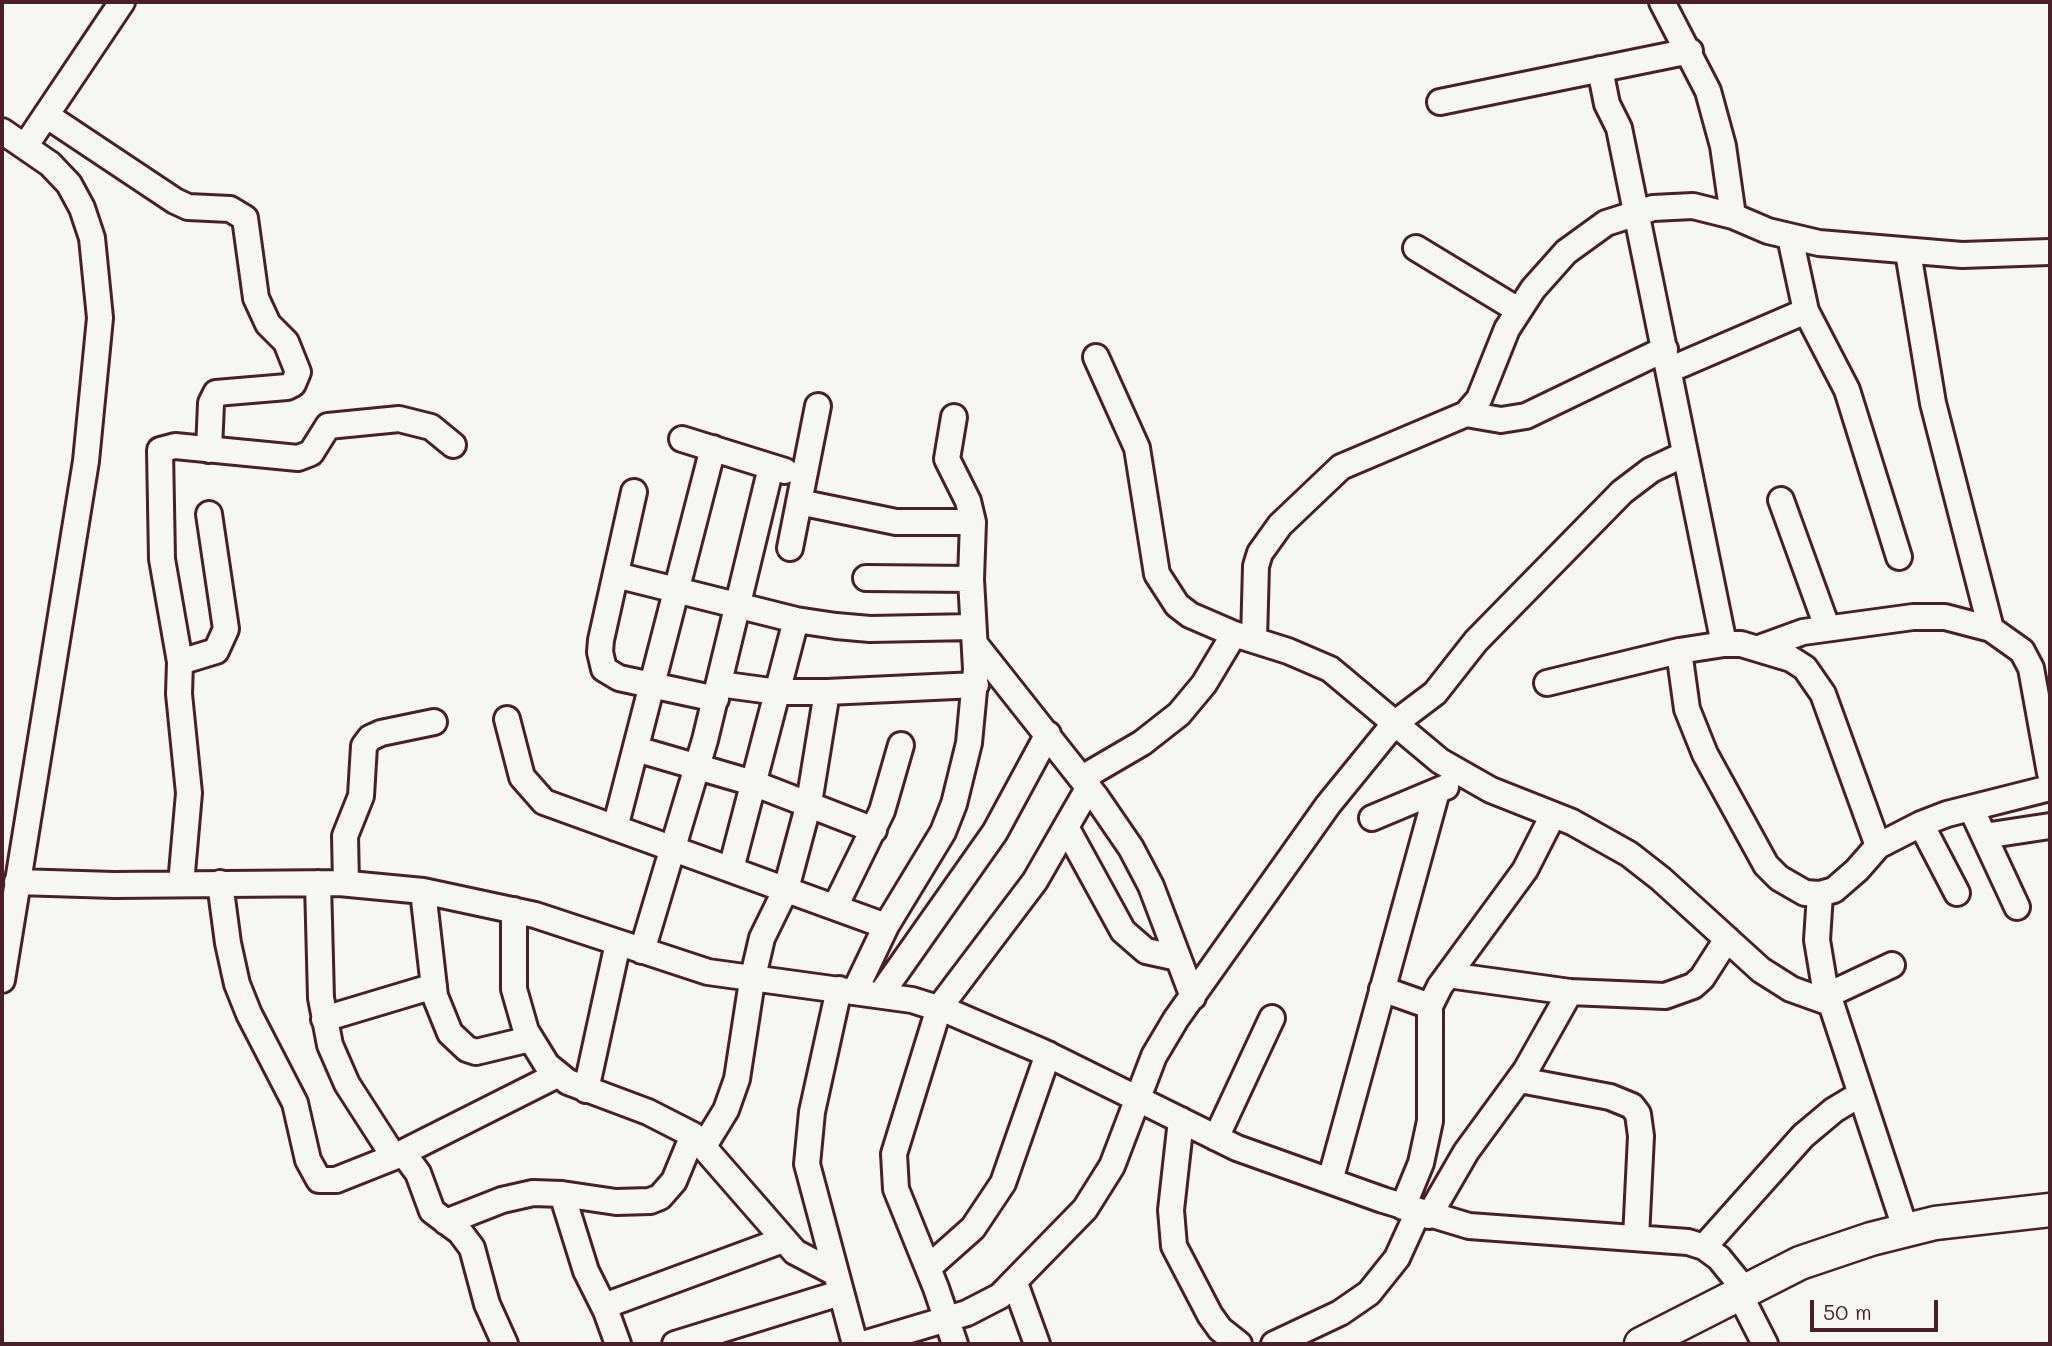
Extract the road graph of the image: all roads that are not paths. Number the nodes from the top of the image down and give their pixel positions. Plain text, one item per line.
1 (122, 2) edge
2 (1662, 2) edge
3 (1690, 51) junction
4 (1600, 69) junction
5 (1440, 102) dead end
6 (46, 115) junction
7 (2, 131) edge
8 (26, 145) junction
9 (1636, 212) junction
10 (1732, 216) junction
11 (1790, 237) junction
12 (1416, 248) dead end
13 (1908, 251) junction
14 (2050, 252) edge
15 (1518, 310) junction
16 (1806, 312) junction
17 (1096, 357) dead end
18 (1667, 360) junction
19 (818, 406) dead end
20 (1466, 414) junction
21 (954, 417) dead end
22 (682, 439) dead end
23 (453, 445) dead end
24 (713, 448) junction
25 (209, 450) junction
26 (1685, 454) junction
27 (771, 467) junction
28 (803, 477) junction
29 (634, 492) dead end
30 (1781, 500) dead end
31 (799, 502) junction
32 (209, 514) dead end
33 (973, 522) junction
34 (790, 548) dead end
35 (1899, 557) dead end
36 (616, 575) junction
37 (866, 578) dead end
38 (971, 579) junction
39 (678, 590) junction
40 (739, 605) junction
41 (796, 620) junction
42 (1828, 627) junction
43 (1991, 629) junction
44 (974, 636) junction
45 (1244, 637) junction
46 (1724, 644) junction
47 (1759, 648) junction
48 (1679, 651) junction
49 (180, 662) junction
50 (654, 684) junction
51 (1547, 684) dead end
52 (976, 685) junction
53 (718, 691) junction
54 (778, 692) junction
55 (827, 692) junction
56 (507, 719) dead end
57 (434, 722) dead end
58 (1394, 724) junction
59 (1048, 734) junction
60 (901, 744) dead end
61 (636, 749) junction
62 (698, 767) junction
63 (2050, 773) edge
64 (1467, 778) junction
65 (753, 783) junction
66 (1085, 783) junction
67 (2050, 788) edge
68 (1437, 791) junction
69 (809, 803) junction
70 (1971, 808) junction
71 (1553, 815) junction
72 (1372, 818) dead end
73 (1921, 824) junction
74 (2050, 826) edge
75 (1066, 827) junction
76 (615, 828) junction
77 (874, 830) junction
78 (1984, 836) junction
79 (1878, 846) junction
80 (673, 849) junction
81 (731, 869) junction
82 (17, 882) junction
83 (220, 883) junction
84 (318, 883) junction
85 (346, 883) junction
86 (181, 884) junction
87 (786, 889) junction
88 (423, 891) junction
89 (1957, 893) dead end
90 (1820, 894) junction
91 (835, 907) junction
92 (2017, 907) dead end
93 (514, 911) junction
94 (886, 926) junction
95 (1727, 939) junction
96 (618, 943) junction
97 (642, 951) junction
98 (1178, 958) junction
99 (1892, 965) dead end
100 (1448, 975) junction
101 (2, 980) edge
102 (752, 981) junction
103 (434, 986) junction
104 (1382, 989) junction
105 (847, 990) junction
106 (1570, 992) junction
107 (881, 994) junction
108 (1194, 997) junction
109 (1829, 999) junction
110 (1430, 1006) junction
111 (939, 1008) junction
112 (1272, 1018) dead end
113 (324, 1019) junction
114 (530, 1039) junction
115 (1048, 1054) junction
116 (556, 1075) junction
117 (1520, 1080) junction
118 (586, 1090) junction
119 (1859, 1095) junction
120 (1139, 1097) junction
121 (1181, 1120) junction
122 (1216, 1138) junction
123 (698, 1141) junction
124 (398, 1155) junction
125 (1329, 1181) junction
126 (562, 1194) junction
127 (2050, 1210) edge
128 (1417, 1212) junction
129 (446, 1222) junction
130 (1906, 1231) junction
131 (1636, 1238) junction
132 (783, 1240) junction
133 (1704, 1247) junction
134 (928, 1268) junction
135 (838, 1283) junction
136 (1015, 1283) junction
137 (1742, 1291) junction
138 (604, 1306) junction
139 (947, 1319) junction
140 (1647, 1343) edge
141 (505, 1344) edge
142 (618, 1344) edge
143 (676, 1344) edge
144 (855, 1344) edge
145 (863, 1344) edge
146 (955, 1344) edge
147 (1037, 1344) edge
148 (1239, 1344) edge
149 (1274, 1344) edge
150 (1765, 1344) edge

1 - 6 street
2 - 3 street
3 - 4 street
3 - 10 street
4 - 5 street
4 - 9 street
6 - 8 street
6 - 25 street
7 - 8 street
8 - 82 street
9 - 10 street
9 - 15 street
9 - 18 street
10 - 11 street
11 - 13 street
11 - 16 street
12 - 15 street
13 - 14 street
13 - 43 street
15 - 20 street
16 - 18 street
16 - 35 street
17 - 45 street
18 - 20 street
18 - 26 street
19 - 28 street
20 - 45 street
21 - 33 street
22 - 24 street
23 - 25 street
24 - 27 street
24 - 39 street
25 - 49 street
26 - 46 street
26 - 58 street
27 - 28 street
27 - 40 street
28 - 31 street
29 - 36 street
30 - 42 street
31 - 33 street
31 - 34 street
32 - 49 street
33 - 38 street
36 - 39 street
36 - 50 street
37 - 38 street
38 - 44 street
39 - 40 street
39 - 50 street
40 - 41 street
40 - 53 street
41 - 44 street
41 - 54 street
42 - 43 street
42 - 47 street
43 - 63 street
44 - 52 street
44 - 59 street
45 - 58 street
45 - 66 street
46 - 47 street
46 - 48 street
47 - 79 street
48 - 51 street
48 - 90 street
49 - 86 street
50 - 53 street
50 - 61 street
52 - 55 street
52 - 94 street
53 - 54 street
53 - 62 street
54 - 55 street
54 - 65 street
55 - 69 street
56 - 76 street
57 - 85 street
58 - 64 street
58 - 108 street
59 - 66 street
59 - 107 street
60 - 77 street
61 - 62 street
61 - 76 street
62 - 65 street
62 - 80 street
64 - 68 street
64 - 71 street
65 - 69 street
65 - 81 street
66 - 75 street
66 - 98 street
67 - 70 street
68 - 72 street
68 - 104 street
69 - 77 street
69 - 87 street
70 - 73 street
70 - 78 street
71 - 95 street
71 - 100 street
73 - 79 street
73 - 89 street
74 - 78 street
75 - 98 street
75 - 111 street
76 - 80 street
77 - 91 street
78 - 92 street
79 - 90 street
80 - 81 street
80 - 97 street
81 - 87 street
82 - 86 street
82 - 101 street
83 - 84 street
83 - 86 street
83 - 124 street
84 - 85 street
84 - 113 street
85 - 88 street
87 - 91 street
87 - 102 street
88 - 93 street
88 - 103 street
90 - 109 street
91 - 94 street
93 - 96 street
93 - 114 street
94 - 105 street
95 - 106 street
95 - 109 street
96 - 97 street
96 - 118 street
97 - 102 street
98 - 108 street
99 - 109 street
100 - 106 street
100 - 110 street
102 - 105 street
102 - 123 street
103 - 113 street
103 - 114 street
104 - 110 street
104 - 125 street
105 - 107 street
105 - 135 street
106 - 117 street
107 - 111 street
108 - 120 street
109 - 119 street
110 - 128 street
111 - 115 street
111 - 134 street
112 - 122 street
113 - 124 street
114 - 116 street
115 - 120 street
115 - 134 street
116 - 118 street
116 - 124 street
117 - 128 street
117 - 131 street
118 - 123 street
119 - 130 street
119 - 133 street
120 - 121 street
120 - 136 street
121 - 122 street
121 - 148 street
122 - 125 street
123 - 126 street
123 - 132 street
124 - 129 street
125 - 128 street
126 - 129 street
126 - 138 street
127 - 130 main road
128 - 131 street
128 - 149 street
129 - 141 street
130 - 137 main road
131 - 133 street
132 - 135 street
132 - 138 street
133 - 137 street
134 - 139 street
135 - 143 street
135 - 144 street
136 - 139 street
136 - 147 street
137 - 140 main road
137 - 150 street
138 - 142 street
139 - 145 street
139 - 146 street

